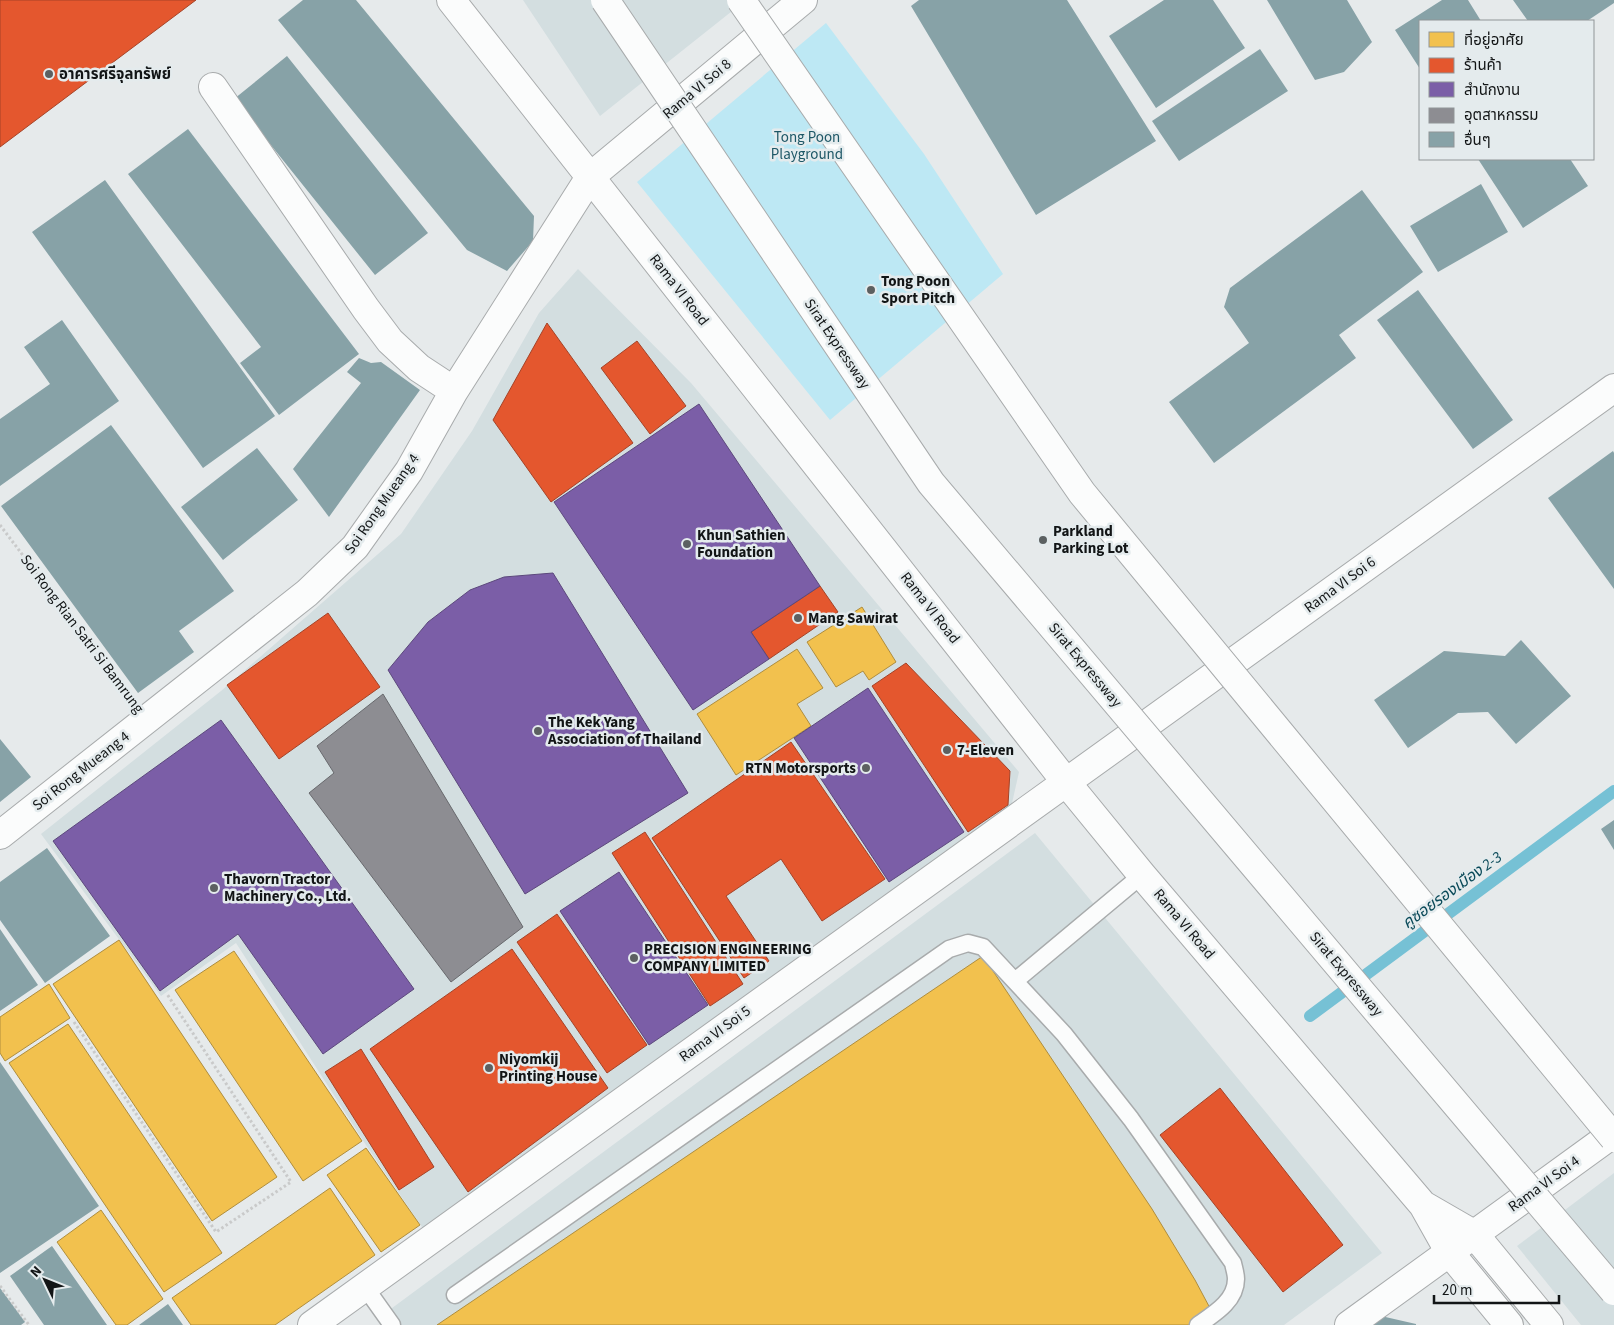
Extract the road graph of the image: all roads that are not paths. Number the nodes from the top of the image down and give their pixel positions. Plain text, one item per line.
1 (451, 0) edge
2 (605, 0) edge
3 (740, 0) edge
4 (802, 0) edge
5 (213, 87) dead end
6 (590, 177) junction
7 (1614, 388) edge
8 (454, 391) junction
9 (1066, 782) junction
10 (0, 835) edge
11 (1142, 875) junction
12 (1015, 981) junction
13 (1614, 1133) edge
14 (1614, 1138) edge
15 (1423, 1205) junction
16 (1475, 1235) junction
17 (1450, 1253) junction
18 (365, 1287) junction
19 (1614, 1291) edge
20 (455, 1295) dead end
21 (312, 1325) edge
22 (392, 1325) edge
23 (1198, 1325) edge
24 (1348, 1325) edge
25 (1509, 1325) edge
26 (1548, 1325) edge

1 - 6 main road, Rama VI Road
2 - 19 main road, Sirat Expressway, bridge
3 - 14 main road, bridge
4 - 6 main road, Rama VI Soi 8
5 - 8 main road
6 - 8 main road, Soi Rong Mueang 4
6 - 9 main road, Rama VI Road
7 - 9 main road, Rama VI Soi 6
8 - 10 main road, Soi Rong Mueang 4
9 - 11 main road, Rama VI Road
9 - 18 main road, Rama VI Soi 5
11 - 12 lane
11 - 15 main road, Rama VI Road
12 - 20 lane
12 - 23 lane
13 - 16 main road, Rama VI Soi 4
15 - 16 main road, Rama VI Road
15 - 17 main road, Rama VI Road
16 - 17 main road, Rama VI Soi 4
16 - 26 main road, Rama VI Road
17 - 24 main road, Rama VI Soi 4
17 - 25 main road, Rama VI Road
18 - 21 main road, Rama VI Soi 5
18 - 22 lane

